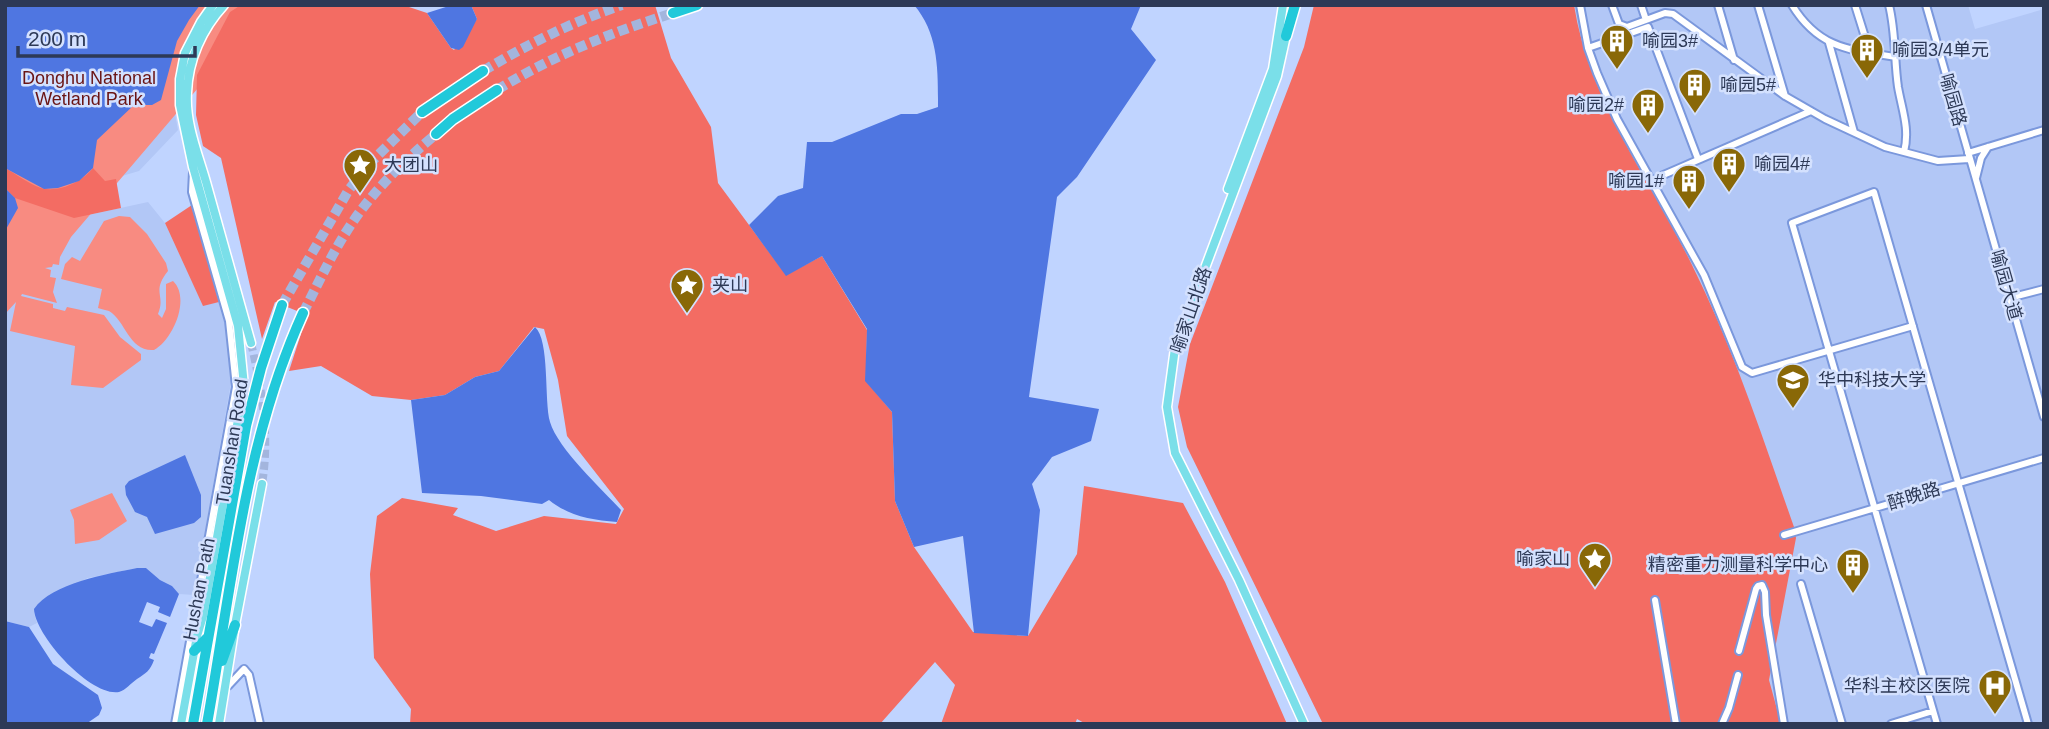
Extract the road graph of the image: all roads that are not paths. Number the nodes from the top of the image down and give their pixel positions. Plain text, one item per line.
1 (213, 5) edge
2 (224, 5) edge
3 (696, 5) edge
4 (1283, 5) edge
5 (1290, 5) edge
6 (1296, 5) edge
7 (1580, 5) edge
8 (1612, 5) edge
9 (1641, 5) edge
10 (1676, 5) edge
11 (1718, 5) edge
12 (1758, 5) edge
13 (1792, 5) edge
14 (1856, 5) edge
15 (1889, 5) edge
16 (1926, 5) edge
17 (673, 13) tunnel mouth
18 (1673, 14) junction
19 (1646, 20) junction
20 (1286, 36) junction
21 (1829, 43) junction
22 (1588, 48) junction
23 (1870, 53) junction
24 (1896, 57) junction
25 (1734, 60) junction
26 (482, 71) tunnel mouth
27 (497, 90) tunnel mouth
28 (1785, 96) junction
29 (1811, 111) junction
30 (422, 112) tunnel mouth
31 (2044, 131) edge
32 (1854, 132) junction
33 (436, 134) tunnel mouth
34 (1988, 147) junction
35 (1904, 152) junction
36 (1969, 156) junction
37 (1698, 159) junction
38 (193, 167) junction
39 (1661, 176) dead end
40 (1975, 180) junction
41 (2044, 289) edge
42 (2010, 299) junction
43 (282, 304) tunnel mouth
44 (303, 313) tunnel mouth
45 (1913, 326) junction
46 (251, 343) tunnel mouth
47 (1829, 351) junction
48 (2044, 417) edge
49 (2044, 458) edge
50 (1958, 482) junction
51 (262, 484) tunnel mouth
52 (1874, 508) junction
53 (1784, 535) dead end
54 (1801, 584) dead end
55 (1655, 600) dead end
56 (235, 625) junction
57 (201, 644) junction
58 (1739, 651) dead end
59 (1738, 675) dead end
60 (226, 684) junction
61 (214, 685) junction
62 (1933, 712) junction
63 (175, 724) edge
64 (181, 724) edge
65 (193, 724) edge
66 (207, 724) edge
67 (219, 724) edge
68 (260, 724) edge
69 (1298, 724) edge
70 (1304, 724) edge
71 (1676, 724) edge
72 (1722, 724) edge
73 (1784, 724) edge
74 (1842, 724) edge
75 (1891, 724) edge
76 (1937, 724) edge
77 (2028, 724) edge

1 - 38 main road, Tuanshan Road
2 - 46 main road
3 - 17 highway
4 - 69 main road, 喻家山北路
5 - 20 main road, 喻家山北路
6 - 20 highway
7 - 22 street
8 - 19 street
9 - 19 street
10 - 18 street
11 - 25 street
12 - 28 street
13 - 21 street
14 - 23 street
15 - 24 street
16 - 36 street, 喻园路
18 - 19 street
18 - 25 street
20 - 70 main road, 喻家山北路
21 - 23 street
21 - 32 street
22 - 37 street
22 - 47 street
23 - 24 street
24 - 35 street
25 - 28 street
26 - 30 highway
27 - 33 highway
28 - 29 street
29 - 32 street
29 - 37 street
31 - 34 street
32 - 35 street
34 - 36 street
34 - 40 street
35 - 36 street
36 - 40 street, 喻园大道
37 - 39 street
38 - 57 main road, Tuanshan Road
38 - 63 street, Hushan Path
40 - 42 street, 喻园大道
41 - 42 street
42 - 48 street, 喻园大道
43 - 57 highway, Tuanshan Road
44 - 61 highway, Tuanshan Road
45 - 47 street
45 - 47 street
45 - 50 street
47 - 52 street
49 - 50 street, 醉晚路
50 - 52 street, 醉晚路
50 - 77 street
51 - 56 main road, Tuanshan Road
52 - 53 street, 醉晚路
52 - 62 street
54 - 74 street
55 - 71 street
56 - 60 main road, Tuanshan Road
56 - 61 highway
57 - 64 main road, Tuanshan Road
57 - 65 highway, Tuanshan Road
58 - 73 street
59 - 72 street
60 - 67 main road, Tuanshan Road
60 - 68 street
61 - 66 highway, Tuanshan Road
62 - 75 street
62 - 76 street

